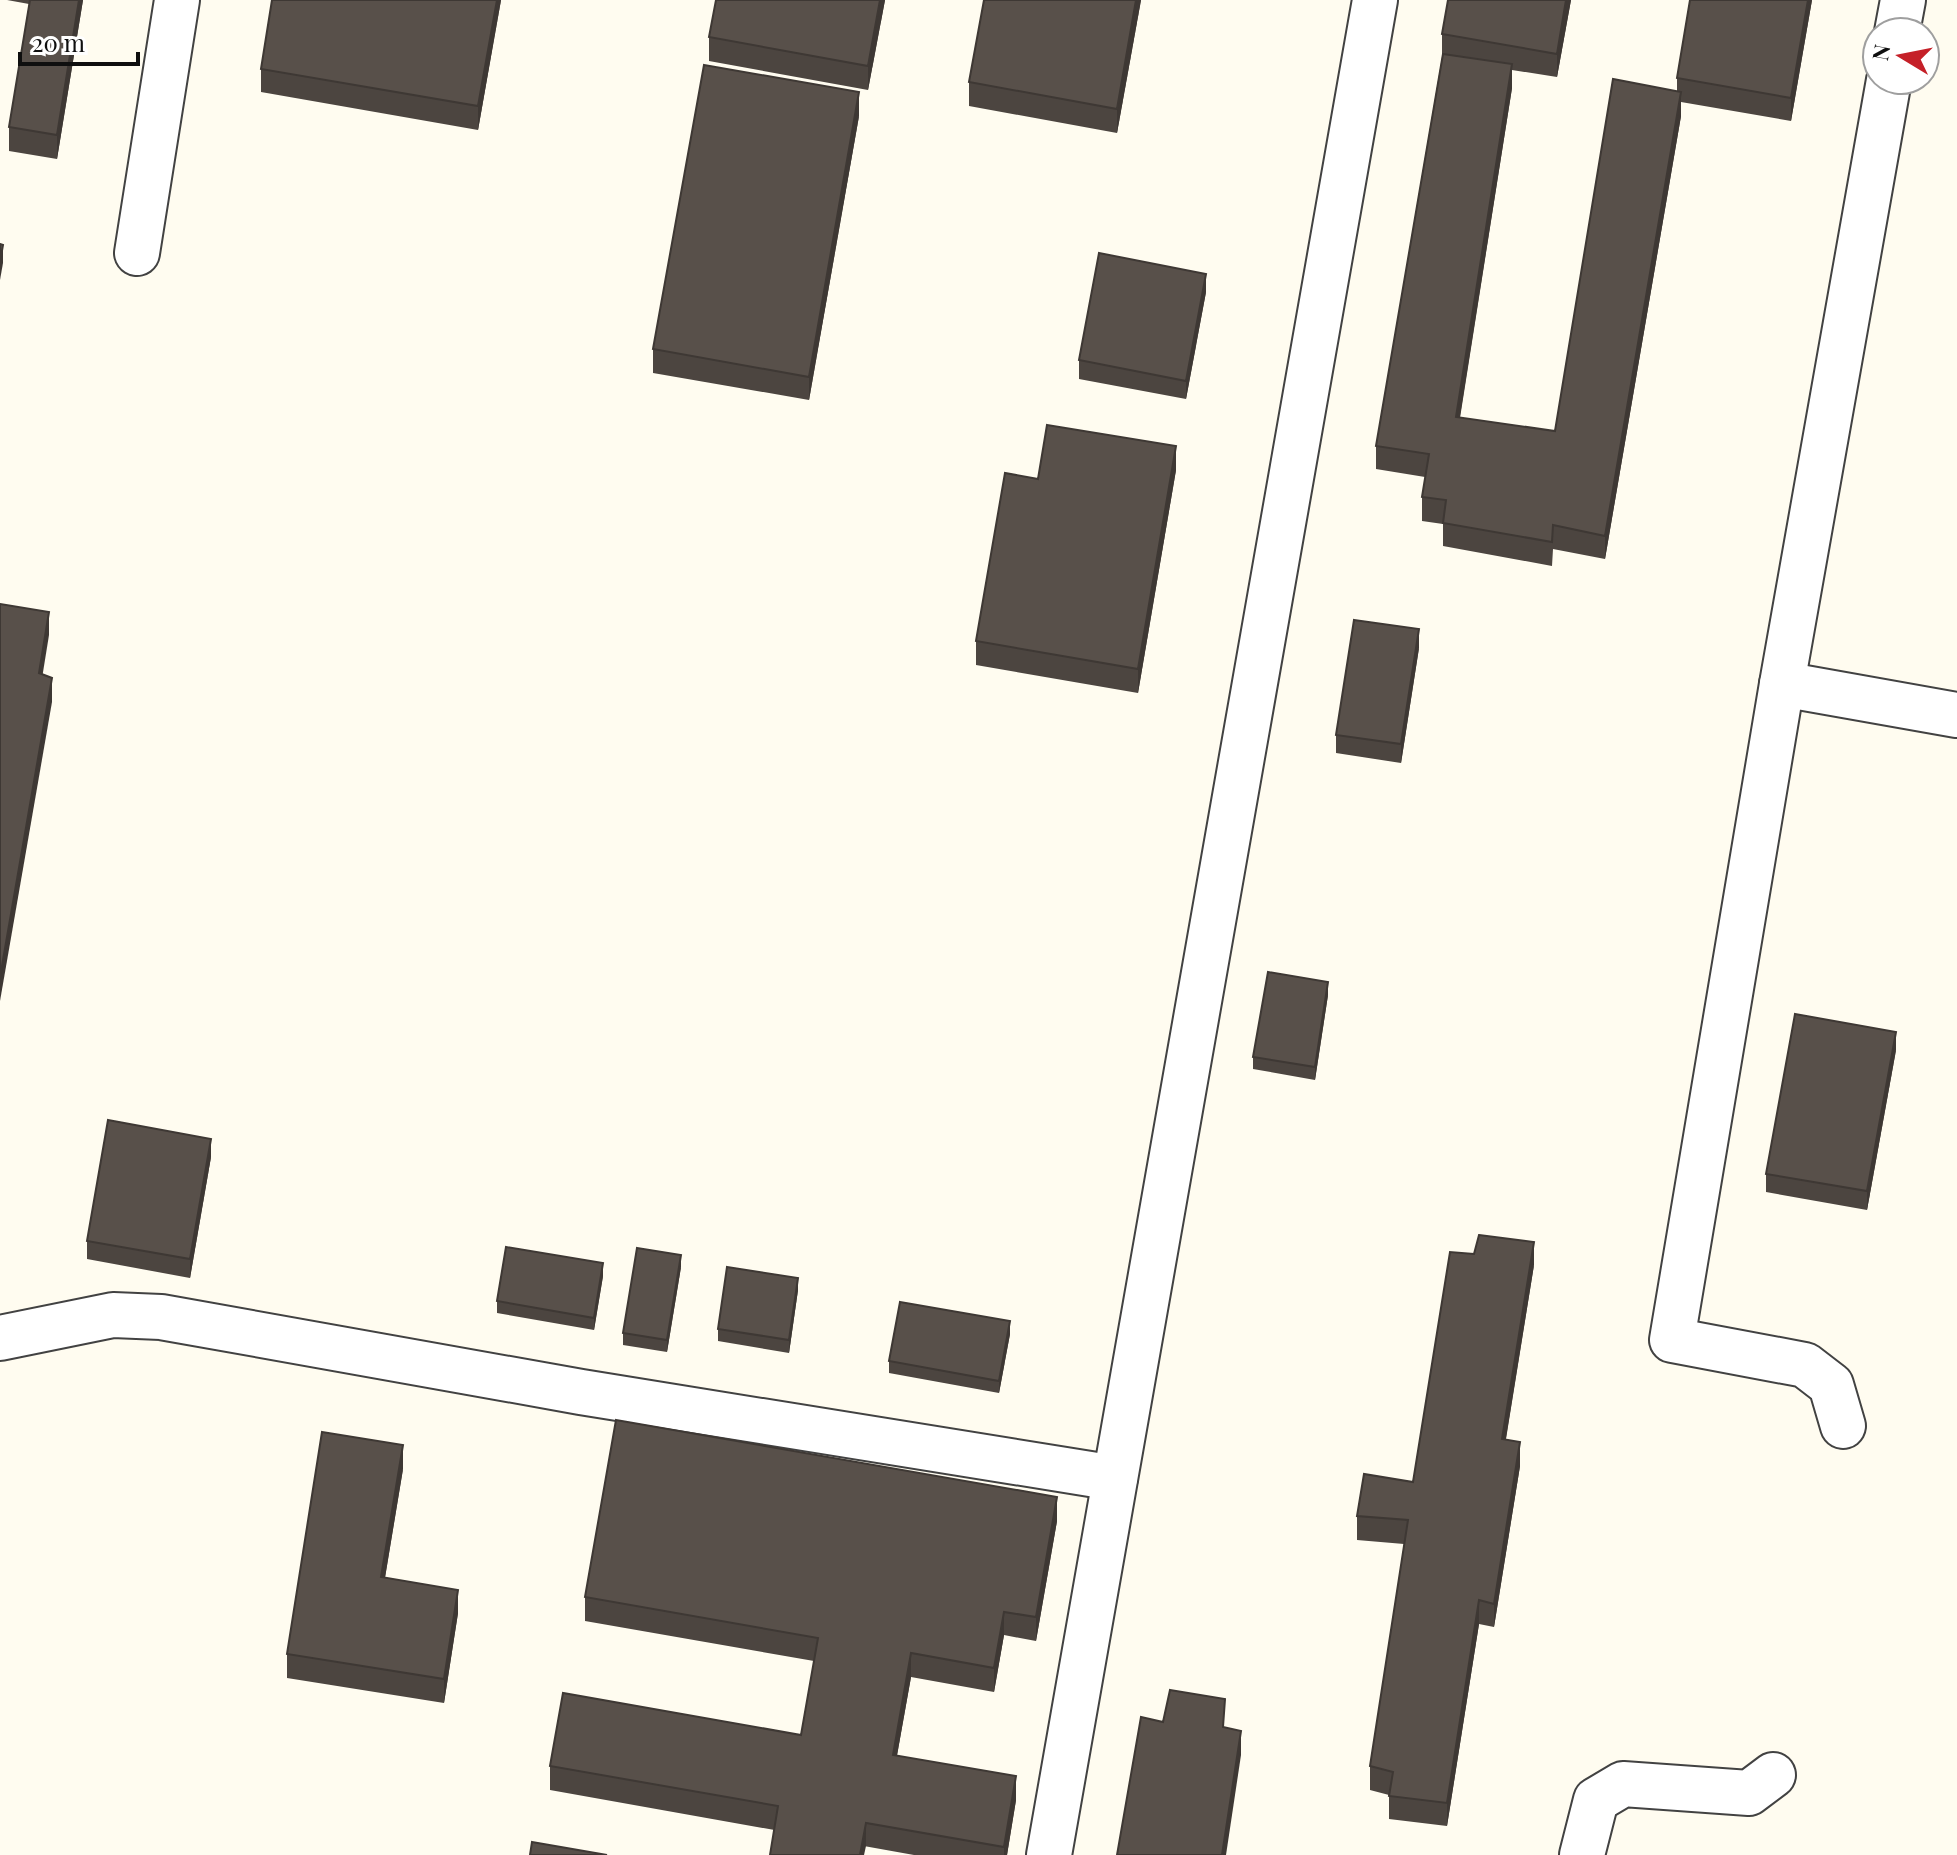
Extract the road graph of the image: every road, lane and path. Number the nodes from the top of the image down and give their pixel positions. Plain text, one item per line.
1 (177, 0) edge
2 (1375, 0) edge
3 (1886, 96) edge
4 (137, 253) dead end
5 (1782, 684) junction
6 (1957, 715) edge
7 (0, 1338) edge
8 (1843, 1426) dead end
9 (1115, 1478) junction
10 (1773, 1775) dead end
11 (1049, 1855) edge
12 (1582, 1855) edge

1 - 4 lane
2 - 9 lane
3 - 5 lane
5 - 6 lane
5 - 8 lane
7 - 9 lane
9 - 11 lane
10 - 12 lane

